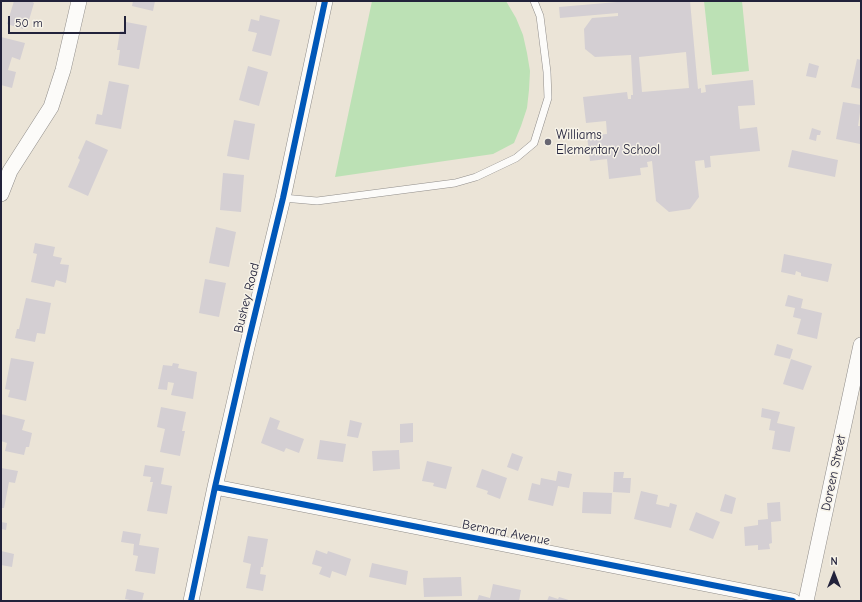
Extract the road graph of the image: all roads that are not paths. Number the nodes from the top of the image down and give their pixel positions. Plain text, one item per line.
1 (79, 1) edge
2 (325, 1) edge
3 (534, 1) edge
4 (1, 194) edge
5 (283, 198) junction
6 (861, 345) edge
7 (215, 487) junction
8 (191, 601) edge
9 (793, 601) edge
10 (806, 601) edge

1 - 4 street
2 - 5 street, Bushey Road
3 - 5 lane
5 - 7 street, Bushey Road
6 - 10 street, Doreen Street
7 - 8 street, Bushey Road
7 - 9 street, Bernard Avenue

